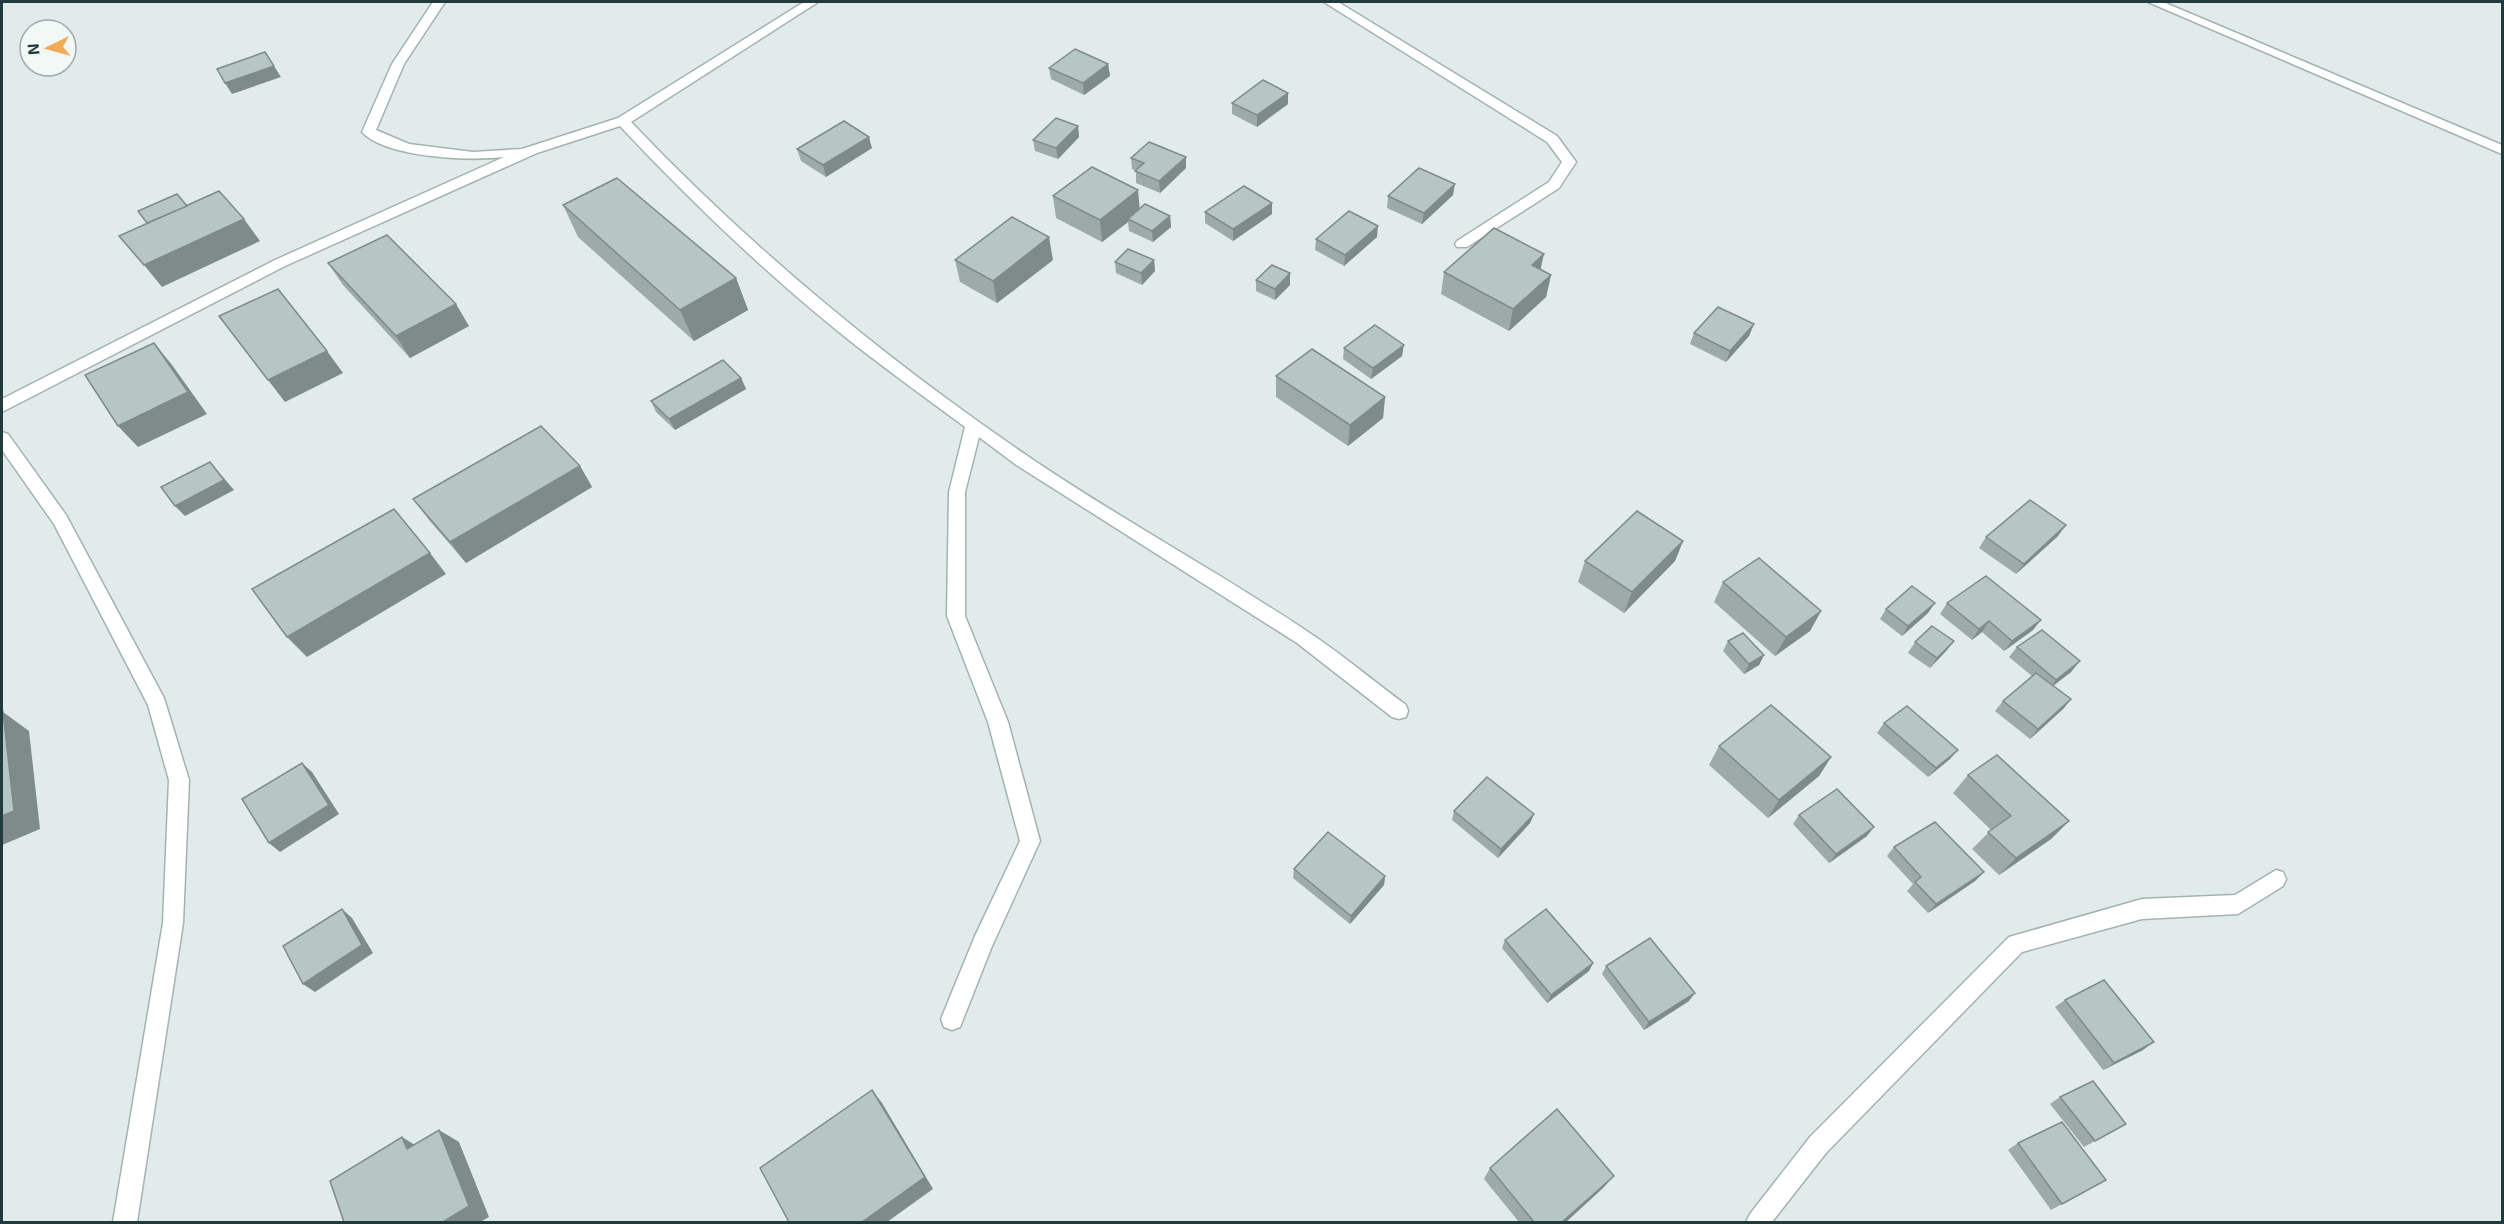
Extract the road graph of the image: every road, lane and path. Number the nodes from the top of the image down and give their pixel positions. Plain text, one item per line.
1 (439, 2) edge
2 (812, 2) edge
3 (1330, 2) edge
4 (2154, 2) edge
5 (2175, 5) edge
6 (623, 121) junction
7 (532, 150) junction
8 (2502, 150) edge
9 (1462, 244) dead end
10 (2, 406) edge
11 (974, 425) junction
12 (2, 438) edge
13 (1400, 711) dead end
14 (2276, 879) dead end
15 (952, 1019) dead end
16 (125, 1222) edge
17 (1758, 1222) edge

1 - 7 street
2 - 6 street
3 - 9 street
4 - 5 street
5 - 8 street
6 - 7 street
6 - 11 street
7 - 10 street
11 - 13 street
11 - 15 street
12 - 16 street
14 - 17 street

